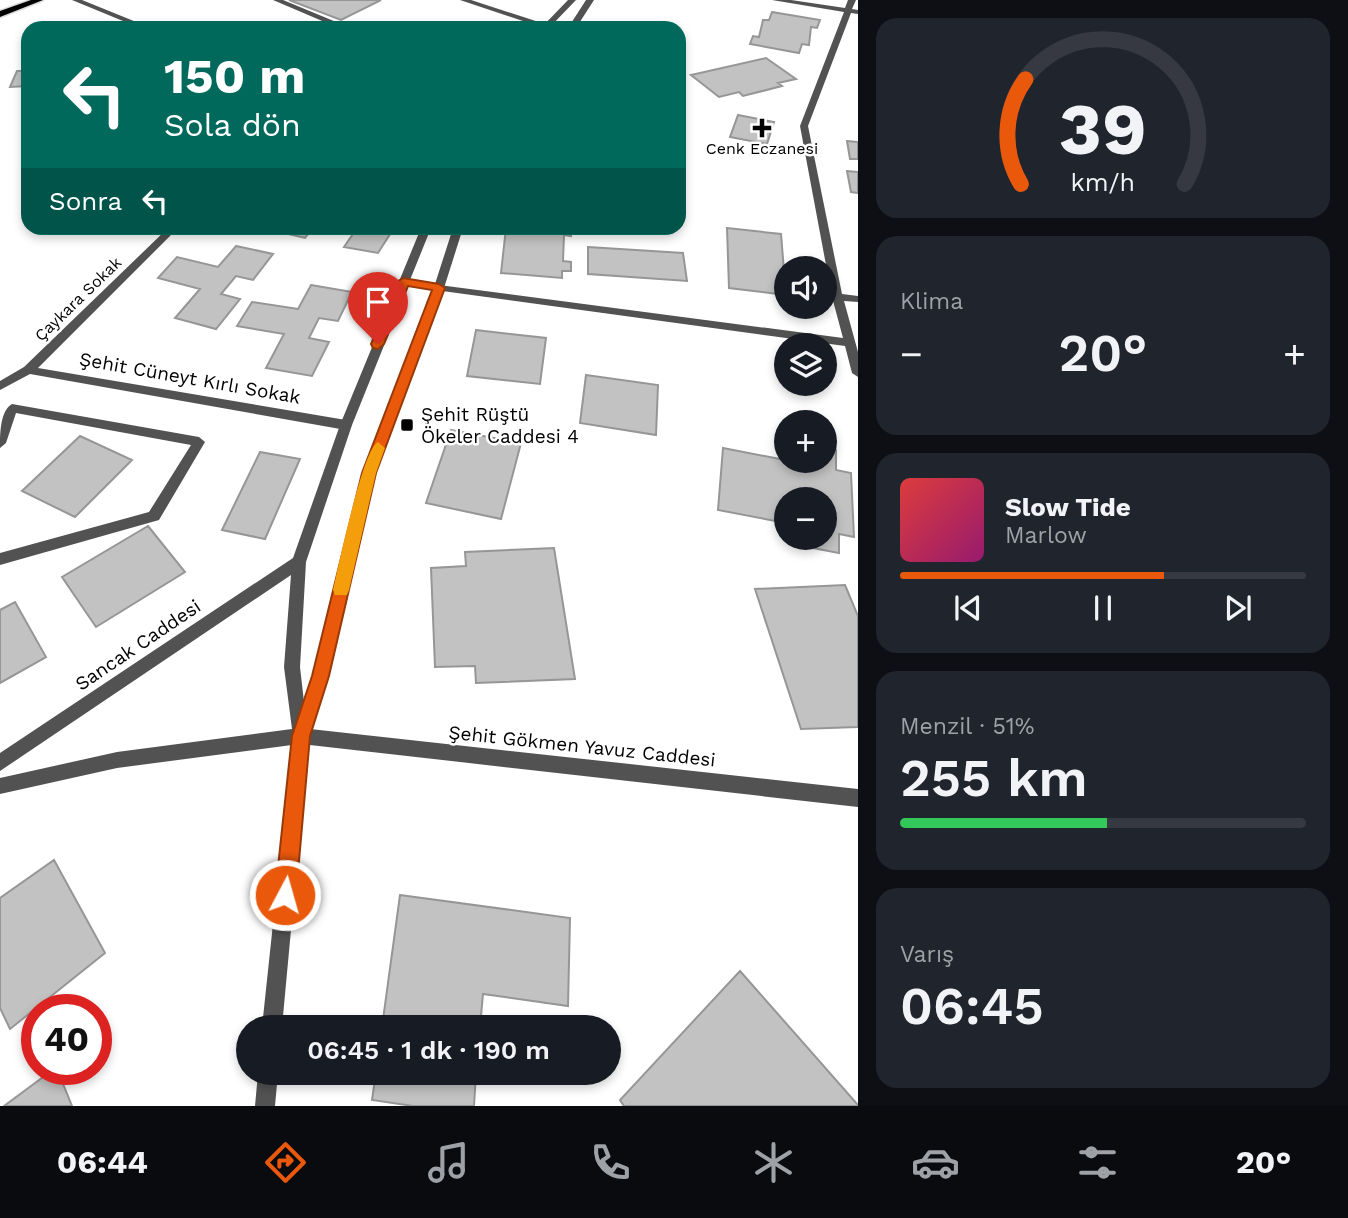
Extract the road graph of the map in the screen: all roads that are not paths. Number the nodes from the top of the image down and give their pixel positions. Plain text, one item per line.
1 (8, 0) edge
2 (39, 0) edge
3 (76, 0) edge
4 (277, 0) edge
5 (464, 0) edge
6 (572, 0) edge
7 (590, 0) edge
8 (776, 0) edge
9 (852, 0) edge
10 (0, 3) edge
11 (853, 11) edge
12 (0, 14) edge
13 (129, 21) edge
14 (330, 21) edge
15 (528, 21) edge
16 (552, 21) edge
17 (576, 21) edge
18 (166, 235) edge
19 (422, 235) edge
20 (456, 235) edge
21 (829, 256) edge
22 (403, 282) junction
23 (439, 288) junction
24 (837, 297) joint
25 (858, 299) edge
26 (849, 343) junction
27 (28, 370) junction
28 (858, 373) edge
29 (0, 386) edge
30 (346, 425) junction
31 (0, 443) edge
32 (0, 559) edge
33 (299, 562) junction
34 (301, 736) junction
35 (0, 763) edge
36 (0, 786) edge
37 (858, 798) edge
38 (273, 1015) edge
39 (267, 1085) edge
40 (265, 1106) edge

1 - 10 main road
2 - 12 main road
3 - 13 street
4 - 14 street
5 - 15 street
6 - 16 street
7 - 17 street
8 - 11 street
9 - 11 street
11 - 21 street
18 - 27 street, Çaykara Sokak
19 - 22 street
20 - 23 street
22 - 23 street
22 - 30 street
23 - 26 street
23 - 34 street
24 - 25 street
24 - 26 street
26 - 28 street
27 - 29 street, Çaykara Sokak
27 - 30 street, Şehit Cüneyt Kırlı Sokak
30 - 33 street
31 - 32 street
33 - 34 street
33 - 35 street, Sancak Caddesi
34 - 36 street
34 - 37 street, Şehit Gökmen Yavuz Caddesi
34 - 38 street
39 - 40 street

